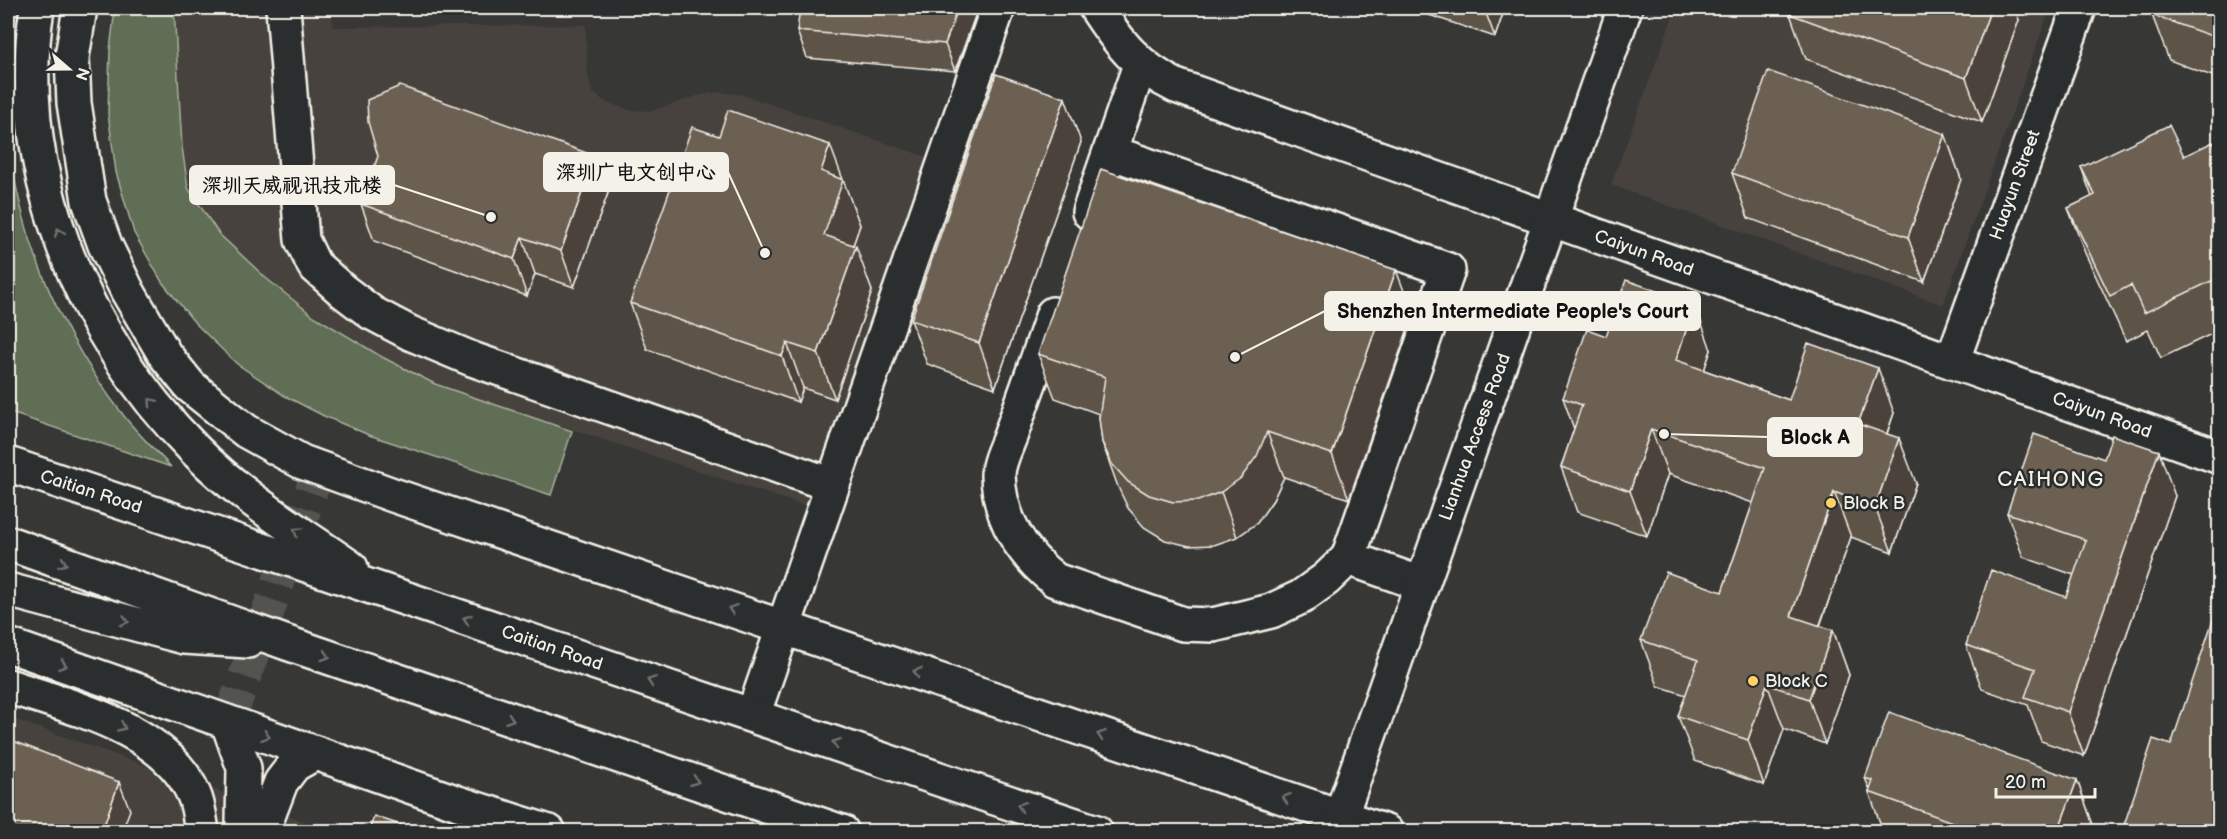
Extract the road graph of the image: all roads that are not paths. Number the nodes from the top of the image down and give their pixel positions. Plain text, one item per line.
1 (37, 8) edge
2 (80, 8) edge
3 (283, 8) edge
4 (998, 8) edge
5 (1096, 8) edge
6 (1625, 8) edge
7 (2079, 8) edge
8 (1140, 65) junction
9 (1110, 152) junction
10 (1551, 220) junction
11 (1079, 241) edge
12 (1064, 285) edge
13 (1952, 362) junction
14 (2220, 457) edge
15 (8, 464) edge
16 (832, 485) junction
17 (8, 543) edge
18 (1348, 558) junction
19 (1422, 584) junction
20 (380, 588) junction
21 (8, 590) edge
22 (784, 626) junction
23 (287, 643) junction
24 (8, 645) edge
25 (8, 686) edge
26 (753, 715) junction
27 (228, 723) junction
28 (315, 753) junction
29 (1338, 824) edge
30 (202, 831) edge
31 (549, 831) edge
32 (842, 831) edge
33 (1096, 831) edge
34 (1386, 831) edge

20 -> 1 main road
22 -> 2 main road
3 - 16 main road
4 - 16 main road
5 - 8 main road, Caiyun Road
6 - 10 main road, Lianhua Access Road
7 - 13 main road, Huayun Street
8 - 9 main road
8 - 10 main road, Caiyun Road
9 - 11 main road
9 - 18 main road
10 - 13 main road, Caiyun Road
10 - 19 main road, Lianhua Access Road
12 - 18 main road
13 - 14 main road, Caiyun Road
15 - 20 main road, Caitian Road
16 - 22 main road
17 -> 23 main road
18 - 19 main road
19 - 29 main road, Lianhua Access Road
26 -> 20 main road, Caitian Road
21 -> 23 main road
22 - 26 main road
29 -> 22 main road
23 -> 32 main road
24 -> 27 main road
25 -> 30 main road
33 -> 26 main road, Caitian Road
27 -> 28 main road
27 - 28 main road
28 - 31 main road
29 - 34 main road

